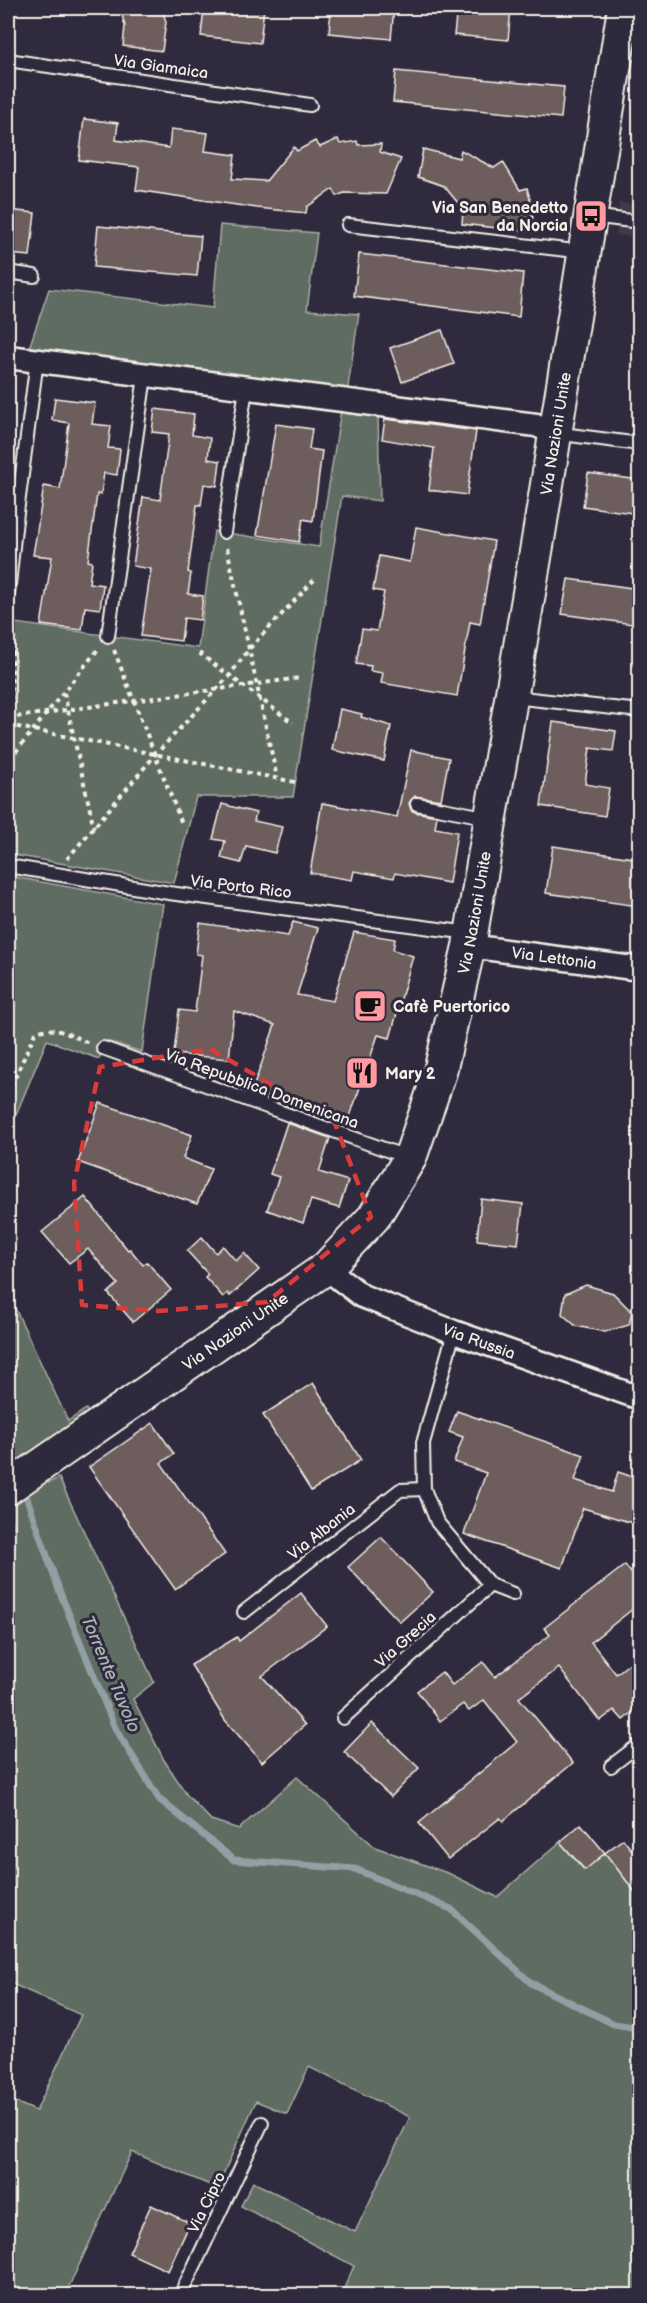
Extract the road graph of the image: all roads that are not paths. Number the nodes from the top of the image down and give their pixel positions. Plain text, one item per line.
1 (624, 8) edge
2 (8, 60) edge
3 (310, 105) dead end
4 (591, 216) junction
5 (639, 222) edge
6 (348, 225) dead end
7 (585, 252) junction
8 (8, 272) edge
9 (34, 276) dead end
10 (8, 357) edge
11 (37, 360) junction
12 (145, 376) junction
13 (246, 389) junction
14 (554, 434) junction
15 (639, 444) edge
16 (11, 527) edge
17 (224, 532) road end
18 (8, 594) edge
19 (108, 636) road end
20 (512, 697) junction
21 (639, 711) edge
22 (417, 804) dead end
23 (491, 818) junction
24 (8, 866) edge
25 (470, 939) junction
26 (639, 969) edge
27 (103, 1048) road end
28 (410, 1158) junction
29 (326, 1269) junction
30 (454, 1332) junction
31 (639, 1398) edge
32 (8, 1488) edge
33 (424, 1489) junction
34 (490, 1585) junction
35 (513, 1594) dead end
36 (244, 1612) dead end
37 (343, 1718) dead end
38 (639, 1744) edge
39 (611, 1766) dead end
40 (262, 2123) dead end
41 (180, 2295) edge

1 - 4 street, Via Nazioni Unite
2 - 3 lane, Via Giamaica
4 - 5 lane
4 - 7 street, Via Nazioni Unite
6 - 7 lane
7 - 14 street, Via Nazioni Unite
8 - 9 lane
10 - 11 street
11 - 12 street
11 - 16 lane
12 - 13 street
12 - 19 lane
13 - 14 street
13 - 17 lane
14 - 15 lane
14 - 20 street, Via Nazioni Unite
16 - 18 lane
20 - 21 lane
20 - 23 street, Via Nazioni Unite
22 - 23 lane
23 - 25 street, Via Nazioni Unite
24 - 25 lane, Via Porto Rico
25 - 26 street, Via Lettonia
25 - 28 street, Via Nazioni Unite
27 - 28 lane, Via Repubblica Domenicana
28 - 29 street, Via Nazioni Unite
29 - 30 street, Via Russia
29 - 32 street, Via Nazioni Unite
30 - 31 street, Via Russia
30 - 33 lane
33 - 34 lane
33 - 36 lane, Via Albania
34 - 35 lane
34 - 37 lane, Via Grecia
38 - 39 lane
40 - 41 lane, Via Cipro

